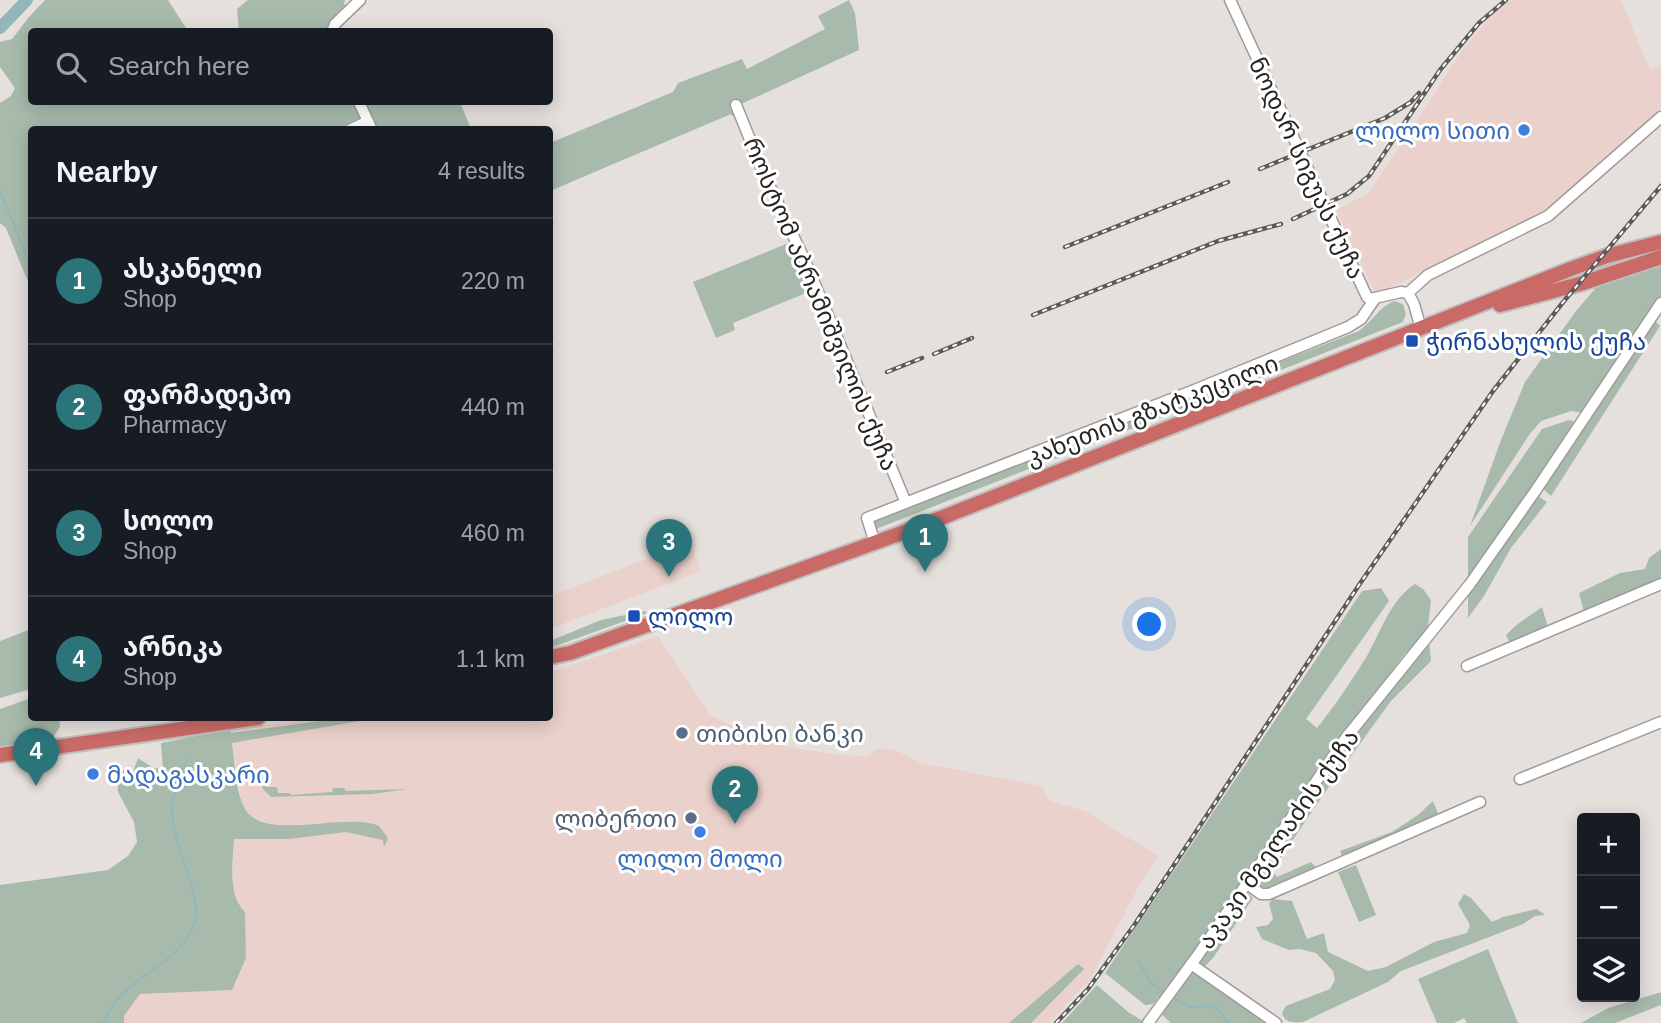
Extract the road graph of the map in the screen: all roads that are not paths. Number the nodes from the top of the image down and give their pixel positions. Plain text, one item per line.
1 (360, 0) edge
2 (1230, 0) edge
3 (334, 28) edge
4 (360, 105) edge
5 (736, 105) dead end
6 (1661, 117) edge
7 (370, 125) edge
8 (1661, 242) edge
9 (1661, 257) edge
10 (1408, 293) junction
11 (1374, 300) junction
12 (1661, 303) edge
13 (1454, 316) junction
14 (1421, 329) junction
15 (906, 503) junction
16 (871, 545) junction
17 (1661, 584) edge
18 (553, 656) edge
19 (553, 666) edge
20 (1467, 666) dead end
21 (237, 721) edge
22 (1661, 722) edge
23 (0, 755) edge
24 (1520, 779) dead end
25 (1480, 802) dead end
26 (1246, 883) junction
27 (1191, 964) junction
28 (1152, 1022) edge
29 (1276, 1023) edge

1 - 3 street
2 - 11 street, ნოდარ სიგუას ქუჩა
4 - 7 street
5 - 15 street, როსტომ აბრამიშვილის ქუჩა
6 - 10 street, ნოდარ სიგუას ქუჩა
8 - 13 highway, კახეთის გზატკეცილი
9 - 13 highway, კახეთის გზატკეცილი
10 - 11 street, ნოდარ სიგუას ქუჩა
10 - 14 street
11 - 15 street, როსტომ აბრამიშვილის ქუჩა
12 - 26 street, აკაკი მგელაძის ქუჩა
13 - 14 highway, კახეთის გზატკეცილი
14 - 16 highway, კახეთის გზატკეცილი
15 - 16 street, როსტომ აბრამიშვილის ქუჩა
16 - 18 highway, კახეთის გზატკეცილი
16 - 19 highway, კახეთის გზატკეცილი
17 - 20 street
21 - 23 highway
22 - 24 street
25 - 26 street
26 - 27 street, აკაკი მგელაძის ქუჩა
27 - 28 street, აკაკი მგელაძის ქუჩა
27 - 29 street

